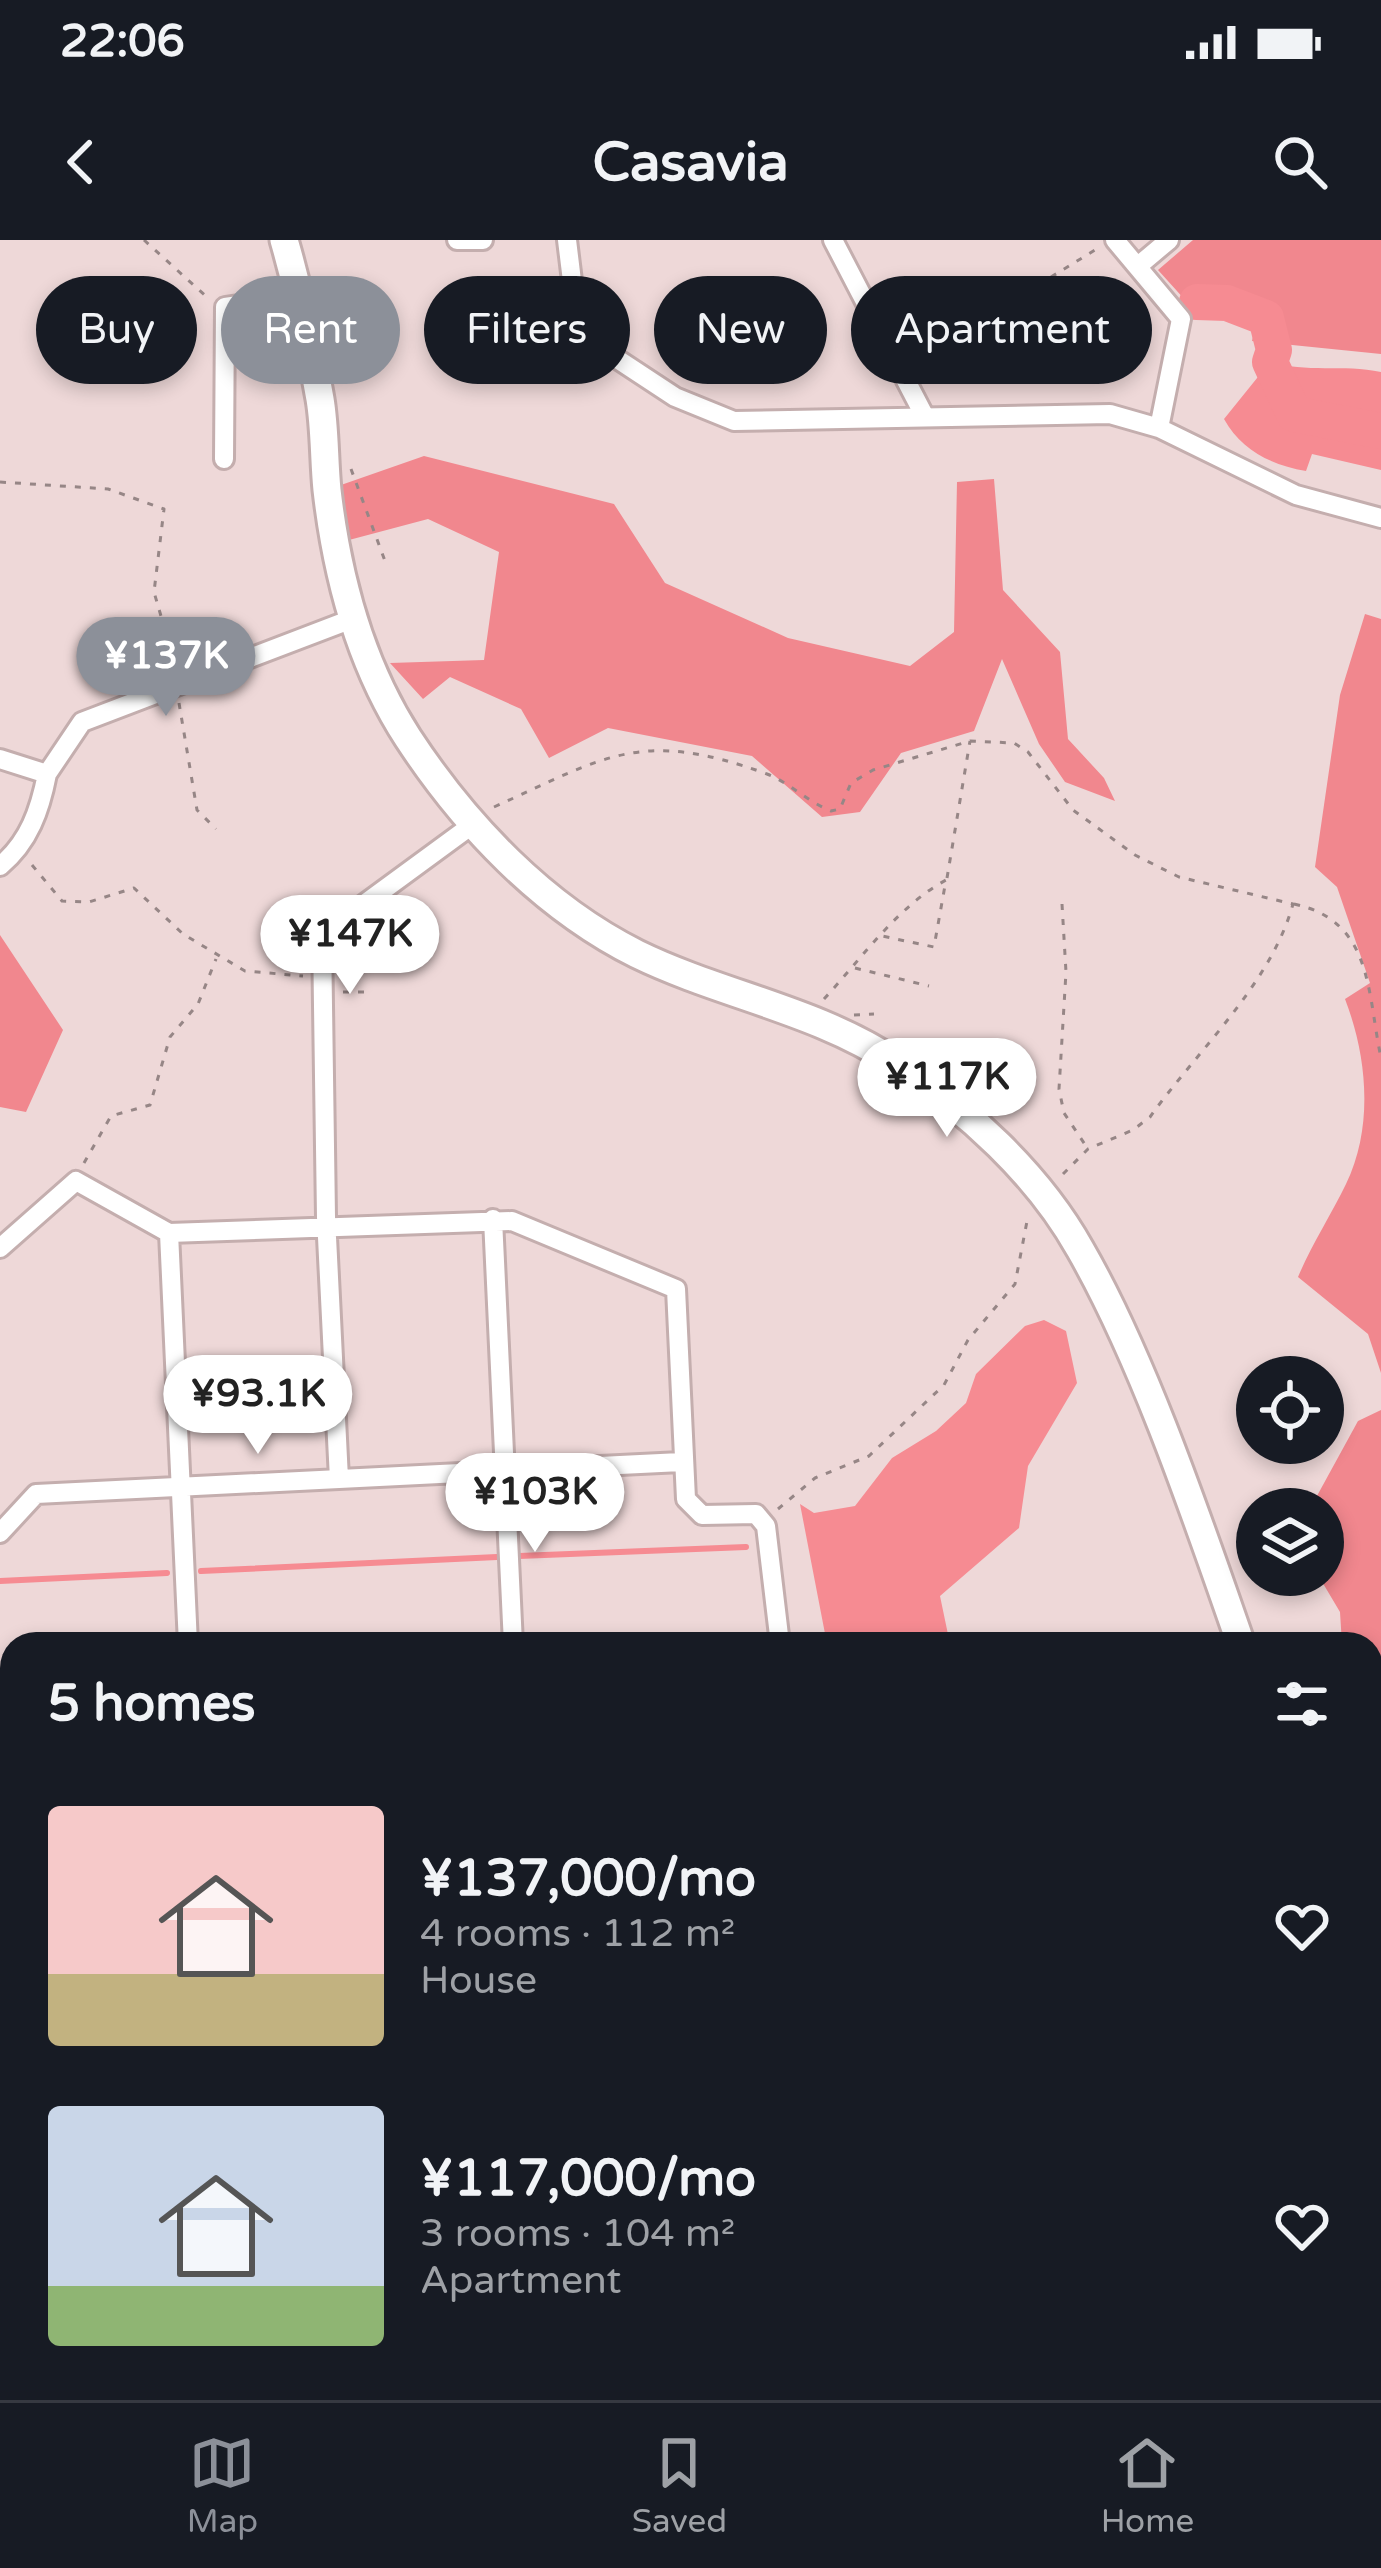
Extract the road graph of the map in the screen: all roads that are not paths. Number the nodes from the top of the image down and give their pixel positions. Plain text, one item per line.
1 (284, 240) edge
2 (457, 240) edge
3 (483, 240) edge
4 (567, 240) edge
5 (833, 240) edge
6 (1114, 240) edge
7 (1169, 240) edge
8 (1138, 266) junction
9 (294, 276) edge
10 (224, 384) edge
11 (316, 384) edge
12 (925, 417) junction
13 (1159, 428) junction
14 (224, 459) dead end
15 (1381, 518) edge
16 (352, 619) junction
17 (0, 759) edge
18 (47, 774) junction
19 (471, 823) junction
20 (0, 866) edge
21 (493, 1219) junction
22 (329, 1227) junction
23 (169, 1234) junction
24 (0, 1248) edge
25 (681, 1462) junction
26 (504, 1470) junction
27 (339, 1479) junction
28 (179, 1488) junction
29 (0, 1533) edge
30 (187, 1632) edge
31 (512, 1632) edge
32 (778, 1632) edge
33 (1236, 1632) edge
34 (0, 1703) edge
35 (0, 1713) edge

1 - 9 street
2 - 3 street
4 - 12 street
5 - 12 street
6 - 8 street
7 - 8 street
8 - 13 street
10 - 14 street
11 - 16 street
12 - 13 street
13 - 15 street
16 - 18 street
16 - 19 street
17 - 18 street
18 - 20 street
19 - 22 street
19 - 33 street
21 - 22 street
21 - 25 street
21 - 26 street
22 - 23 street
22 - 27 street
23 - 24 street
23 - 28 street
25 - 26 street
25 - 32 street
26 - 27 street
26 - 31 street
27 - 28 street
28 - 29 street
28 - 30 street
34 - 35 street

